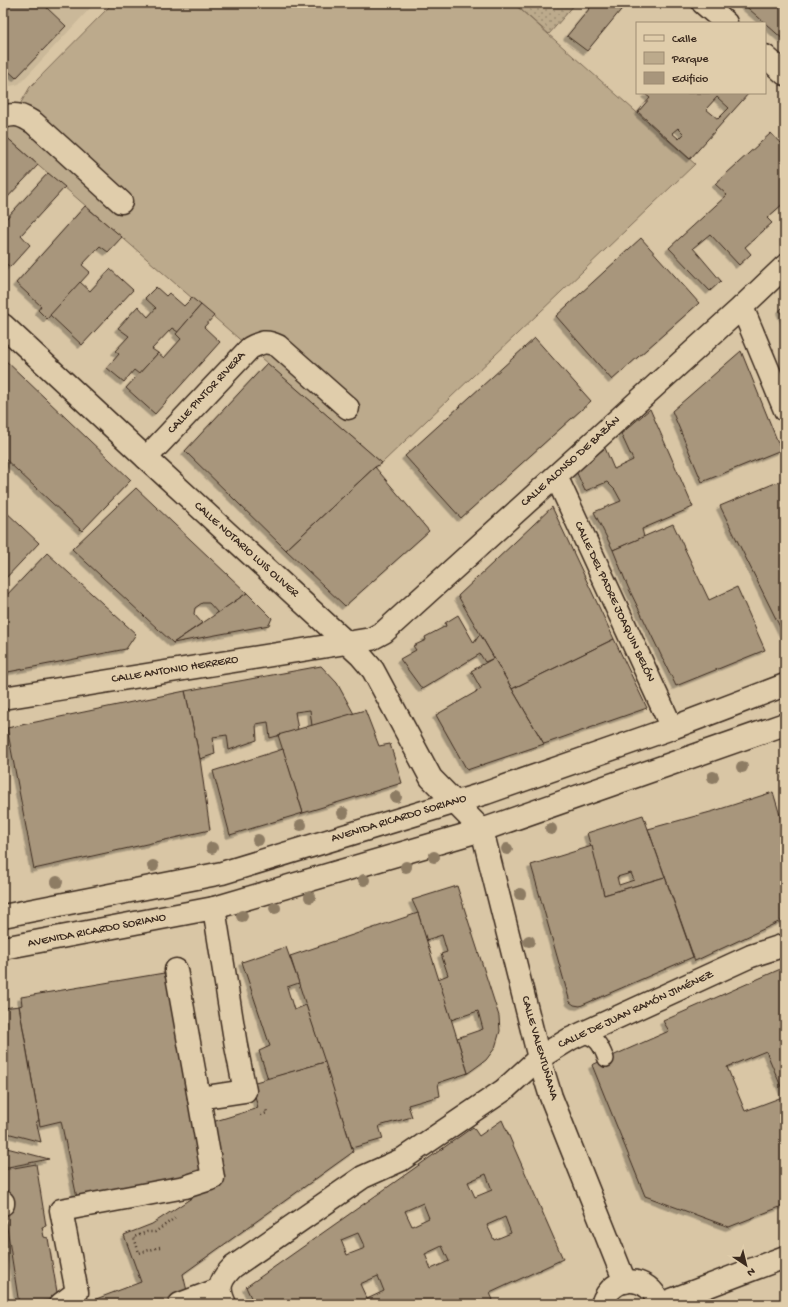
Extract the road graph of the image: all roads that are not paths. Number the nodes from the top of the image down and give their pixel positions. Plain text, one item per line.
1 (704, 3) edge
2 (725, 22) edge
3 (766, 57) edge
4 (785, 74) edge
5 (3, 117) edge
6 (121, 202) dead end
7 (785, 266) edge
8 (742, 307) junction
9 (3, 324) edge
10 (348, 408) dead end
11 (785, 410) edge
12 (146, 458) junction
13 (556, 476) junction
14 (348, 642) junction
15 (785, 685) edge
16 (3, 698) edge
17 (785, 724) edge
18 (672, 728) junction
19 (454, 803) junction
20 (482, 830) junction
21 (214, 908) junction
22 (3, 914) edge
23 (785, 945) edge
24 (3, 948) edge
25 (176, 970) dead end
26 (580, 1034) junction
27 (539, 1058) junction
28 (606, 1059) dead end
29 (199, 1098) junction
30 (785, 1257) edge
31 (625, 1282) junction
32 (223, 1296) edge
33 (61, 1304) edge
34 (180, 1304) edge
35 (602, 1304) edge
36 (661, 1304) edge

1 - 2 street
3 - 4 street
5 - 6 street
7 - 8 street, CALLE ALONSO DE BAZÁN
8 - 11 street
8 - 13 street, CALLE ALONSO DE BAZÁN
9 - 12 street, CALLE NOTARIO LUIS OLIVER
10 - 12 street, CALLE PINTOR RIVERA
12 - 14 street, CALLE NOTARIO LUIS OLIVER
13 - 14 street, CALLE ALONSO DE BAZÁN
13 - 18 street, CALLE DEL PADRE JOAQUIN BELÓN
14 - 16 street, CALLE ANTONIO HERRERO
14 - 19 street, CALLE NOTARIO LUIS OLIVER
15 - 18 street, AVENIDA RICARDO SORIANO
17 - 20 street, AVENIDA RICARDO SORIANO
18 - 19 street, AVENIDA RICARDO SORIANO
19 - 20 street, CALLE NOTARIO LUIS OLIVER
19 - 22 street, AVENIDA RICARDO SORIANO
20 - 21 street, AVENIDA RICARDO SORIANO
20 - 27 street, CALLE VALENTUÑANA
21 - 24 street, AVENIDA RICARDO SORIANO
21 - 29 street
23 - 26 street, CALLE DE JUAN RAMÓN JIMÉNEZ
25 - 29 street
26 - 27 street, CALLE DE JUAN RAMÓN JIMÉNEZ
26 - 28 lane
27 - 31 street, CALLE VALENTUÑANA
27 - 32 street, CALLE DE JUAN RAMÓN JIMÉNEZ
29 - 33 street
30 - 36 street
31 - 35 street
31 - 36 street
32 - 34 street

